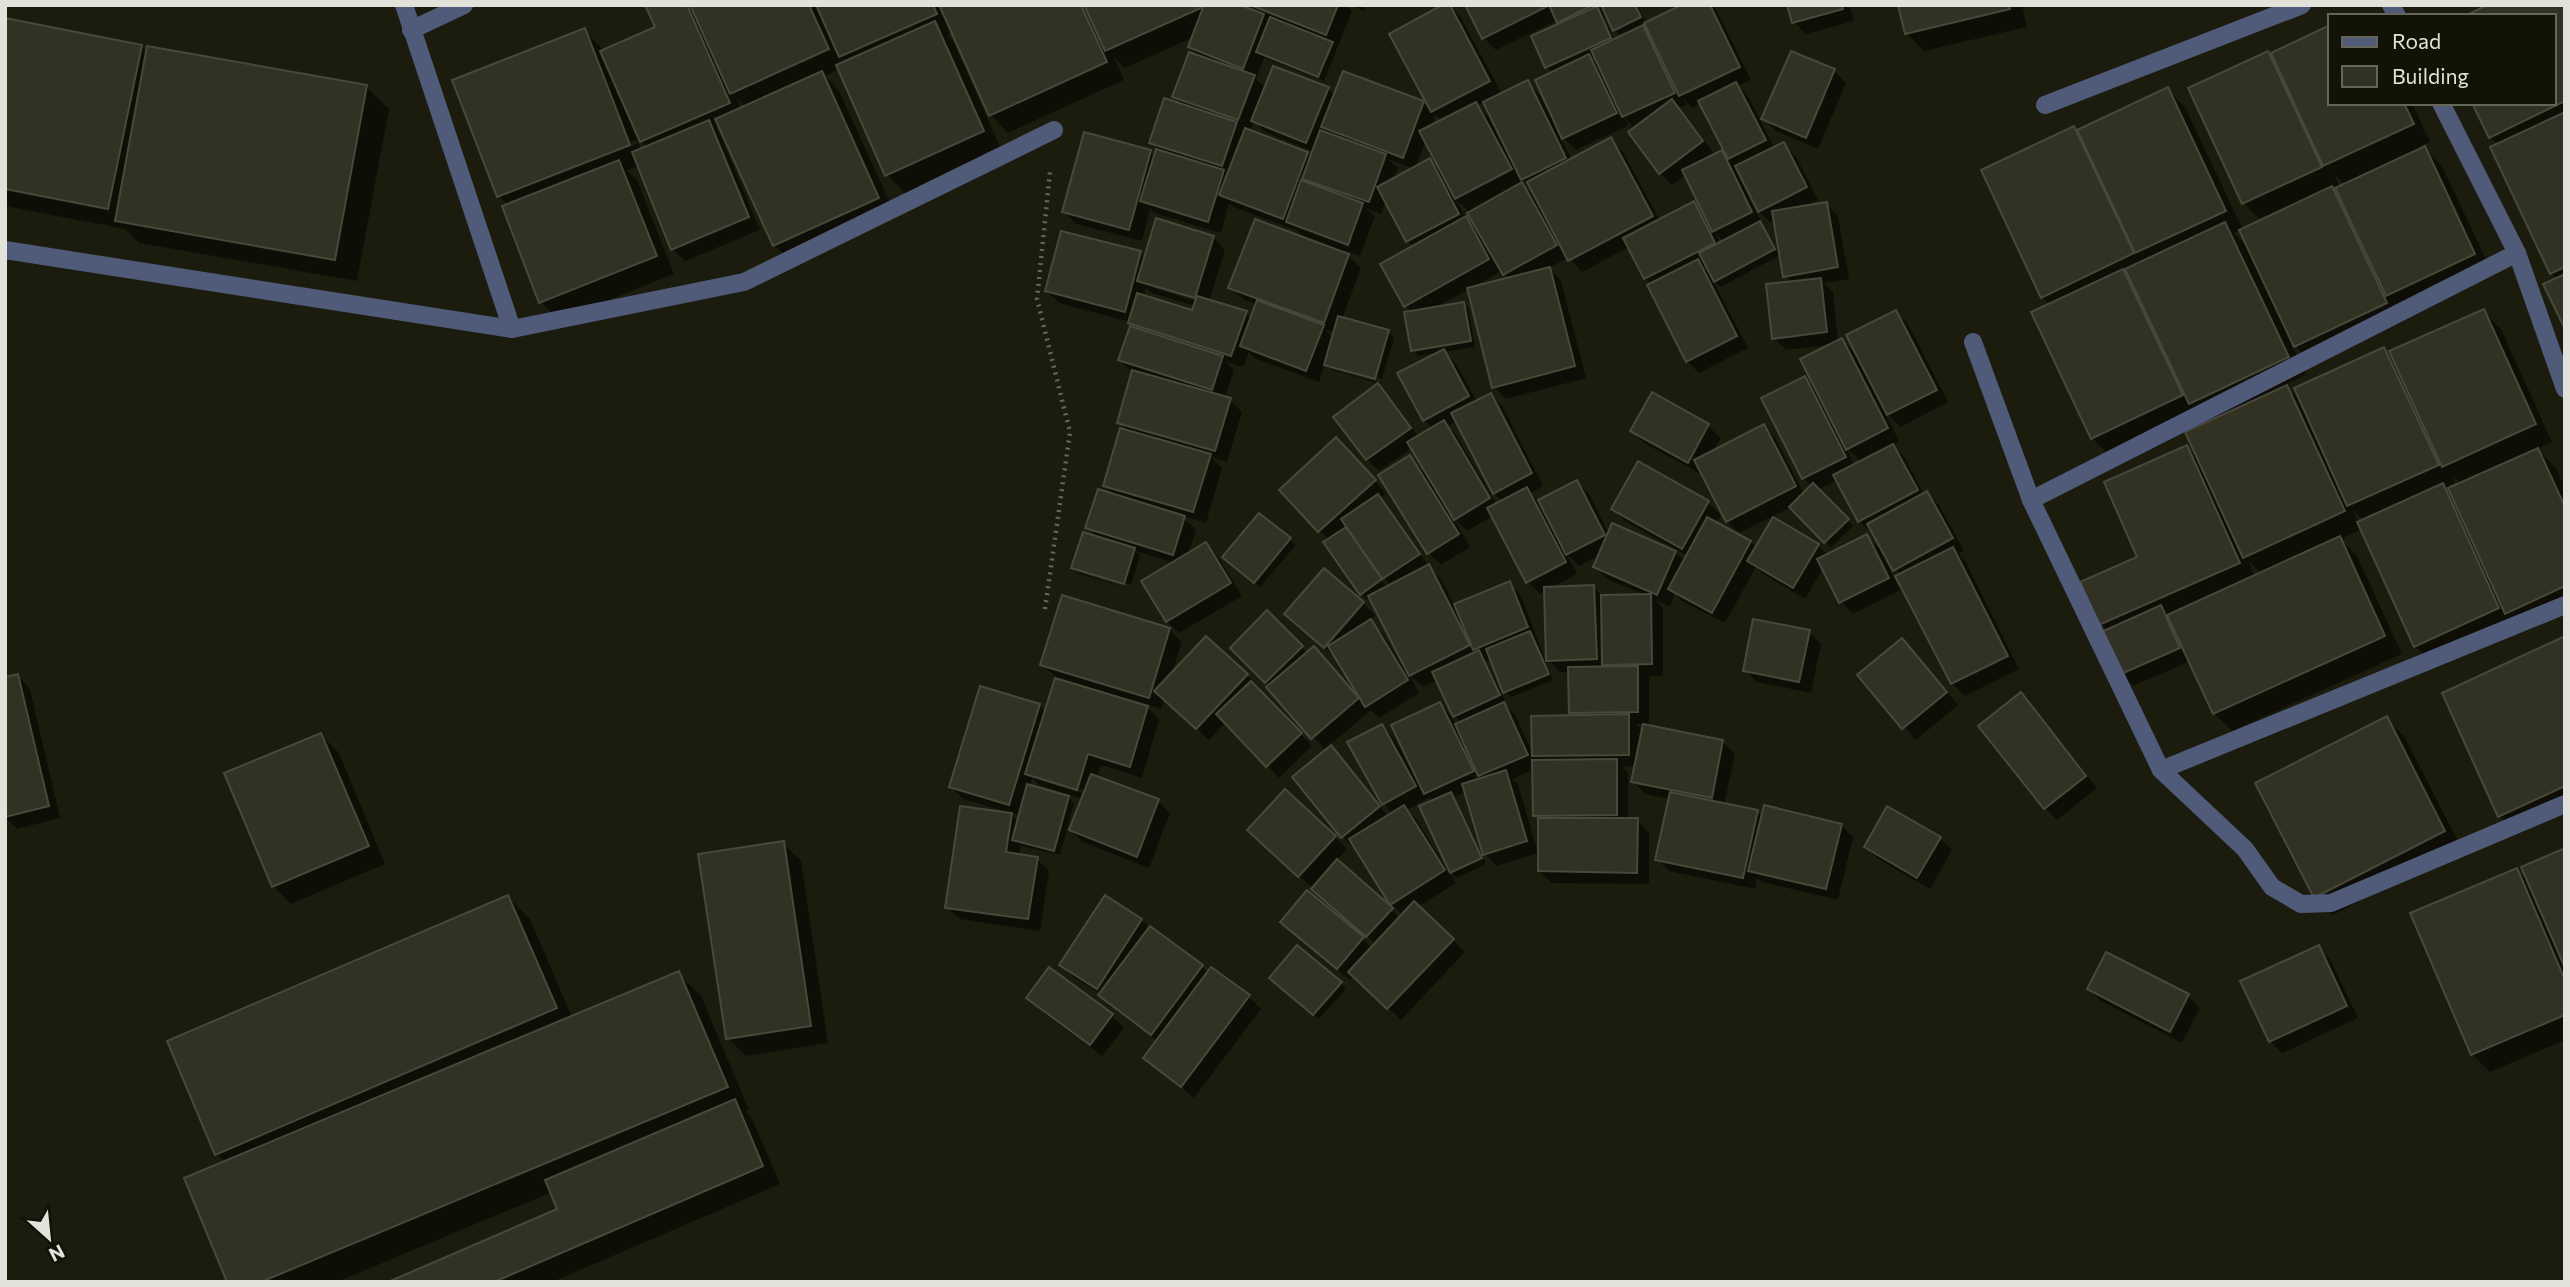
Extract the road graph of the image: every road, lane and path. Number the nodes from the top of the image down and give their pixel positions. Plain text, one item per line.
1 (404, 5) edge
2 (464, 5) edge
3 (2302, 5) edge
4 (411, 30) junction
5 (2045, 105) dead end
6 (2442, 105) edge
7 (1054, 130) joint
8 (5, 250) edge
9 (2518, 253) junction
10 (512, 329) junction
11 (1973, 342) dead end
12 (2565, 388) edge
13 (2031, 500) junction
14 (2565, 605) edge
15 (1045, 609) dead end
16 (2161, 770) junction
17 (2565, 804) edge

1 - 4 street
2 - 4 street
3 - 5 street
4 - 10 street
6 - 9 street
7 - 10 street
7 - 15 path
8 - 10 street
9 - 12 street
9 - 13 street
11 - 13 street
13 - 16 street
14 - 16 street
16 - 17 street

